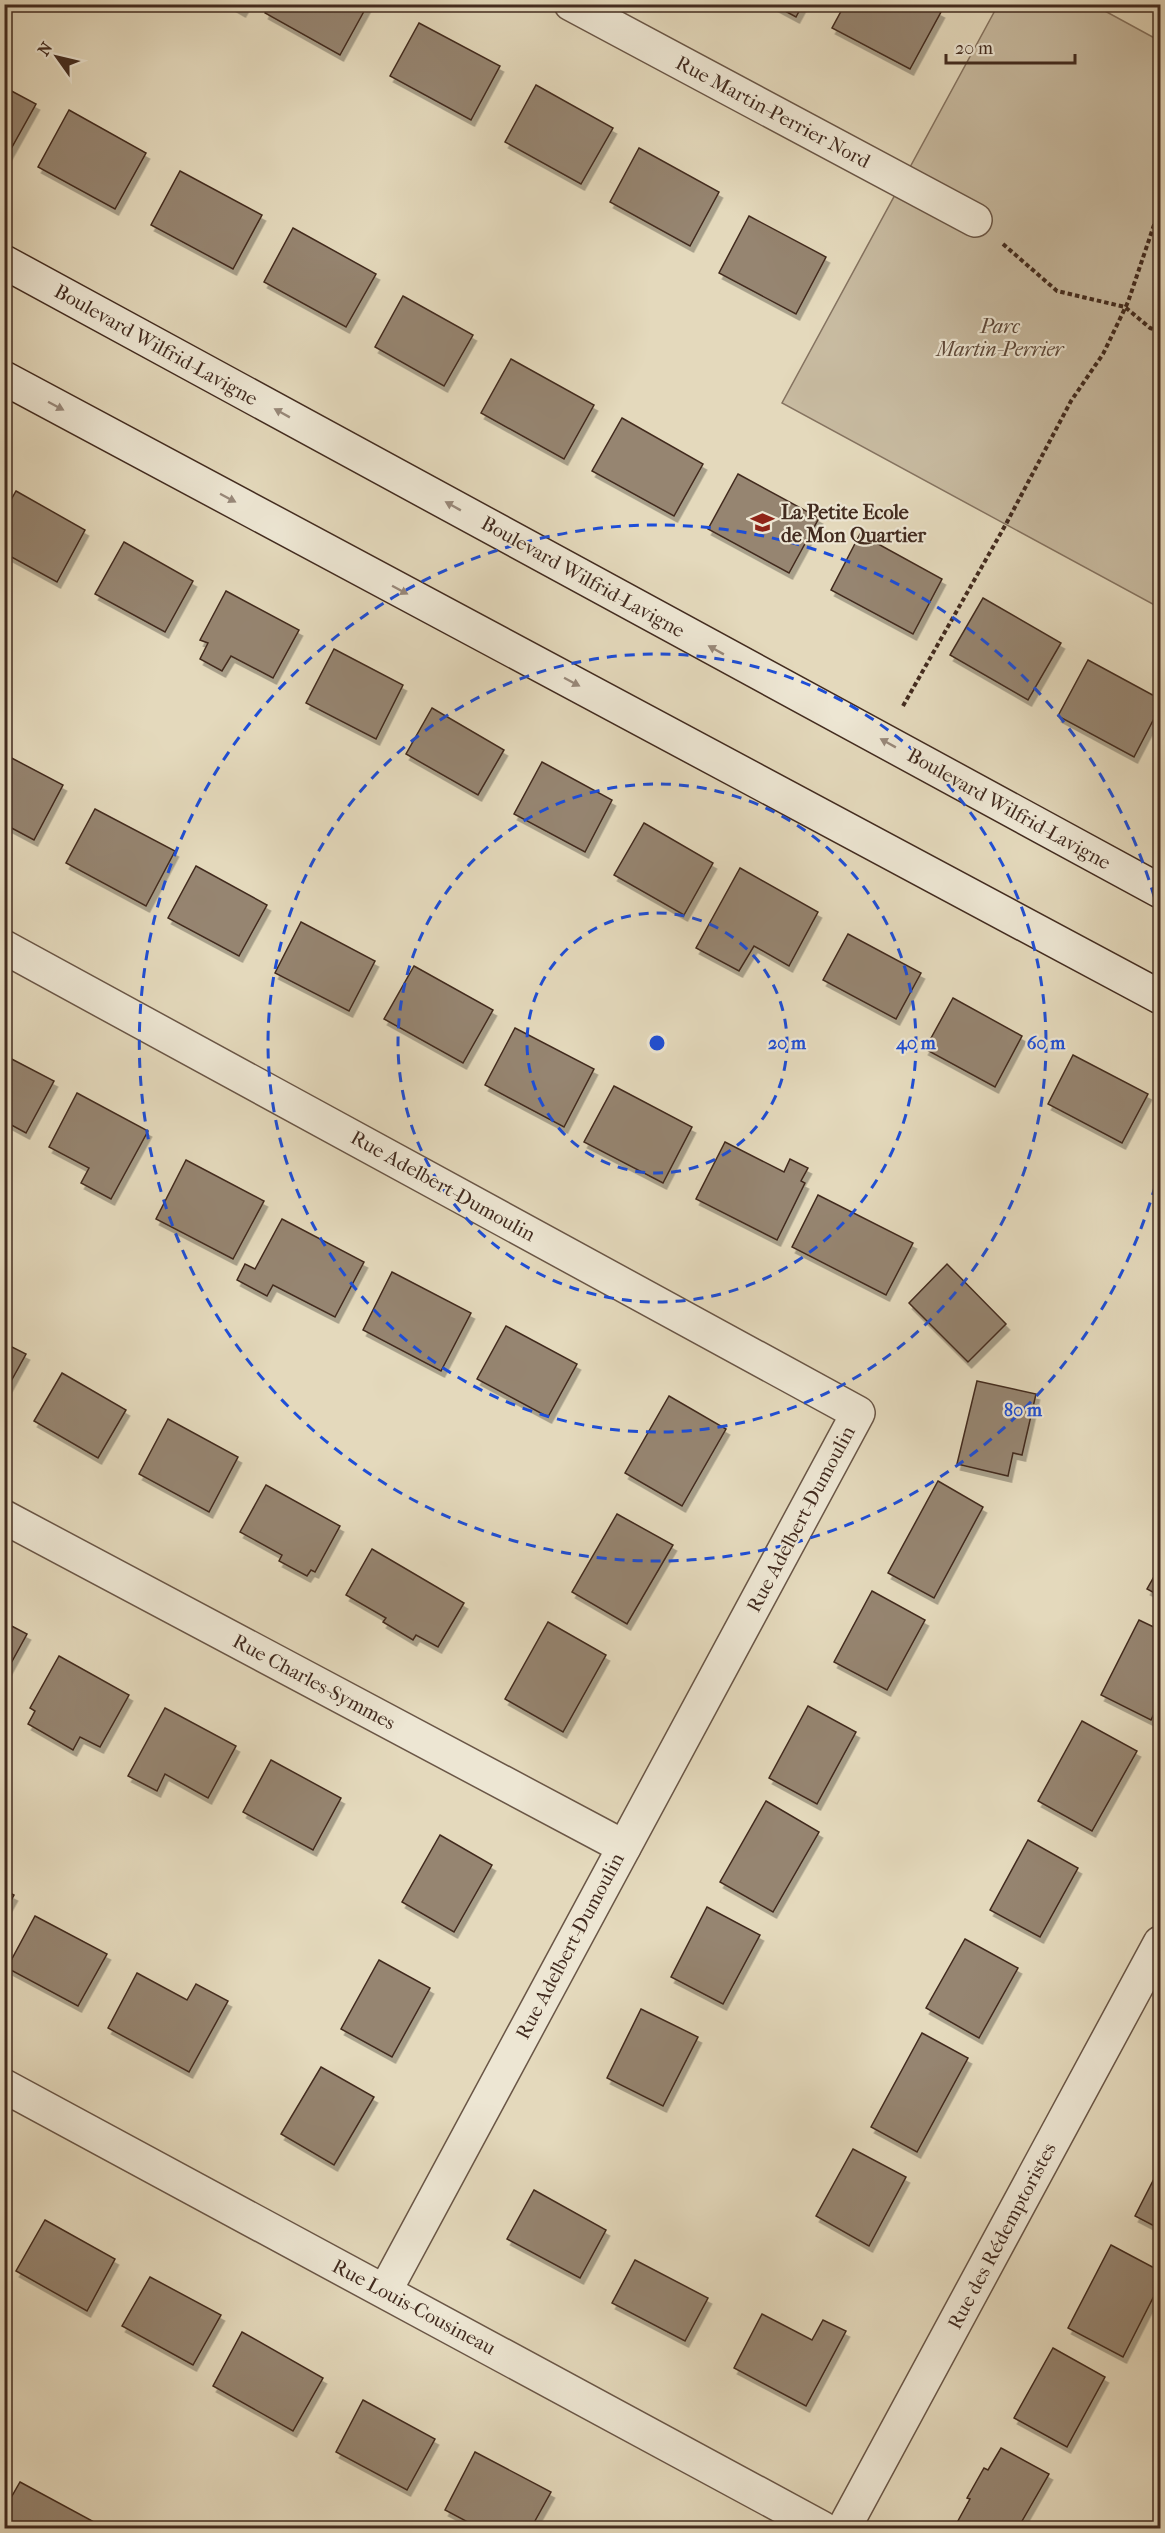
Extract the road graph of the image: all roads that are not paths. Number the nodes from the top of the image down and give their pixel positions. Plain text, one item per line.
1 (571, 4) edge
2 (975, 220) road end
3 (4, 262) edge
4 (4, 378) edge
5 (1161, 891) edge
6 (4, 947) edge
7 (1161, 997) edge
8 (4, 1516) edge
9 (624, 1847) junction
10 (1161, 1943) edge
11 (4, 2086) edge
12 (385, 2291) junction
13 (822, 2529) edge
14 (844, 2529) edge

1 - 2 street, Rue Martin-Perrier Nord
5 -> 3 street, Boulevard Wilfrid-Lavigne
4 -> 7 street
6 - 9 street, Rue Adelbert-Dumoulin
8 - 9 street, Rue Charles-Symmes
9 - 12 street, Rue Adelbert-Dumoulin
10 - 14 street, Rue des Rédemptoristes
11 - 12 street, Rue Louis-Cousineau
12 - 13 street, Rue Louis-Cousineau

